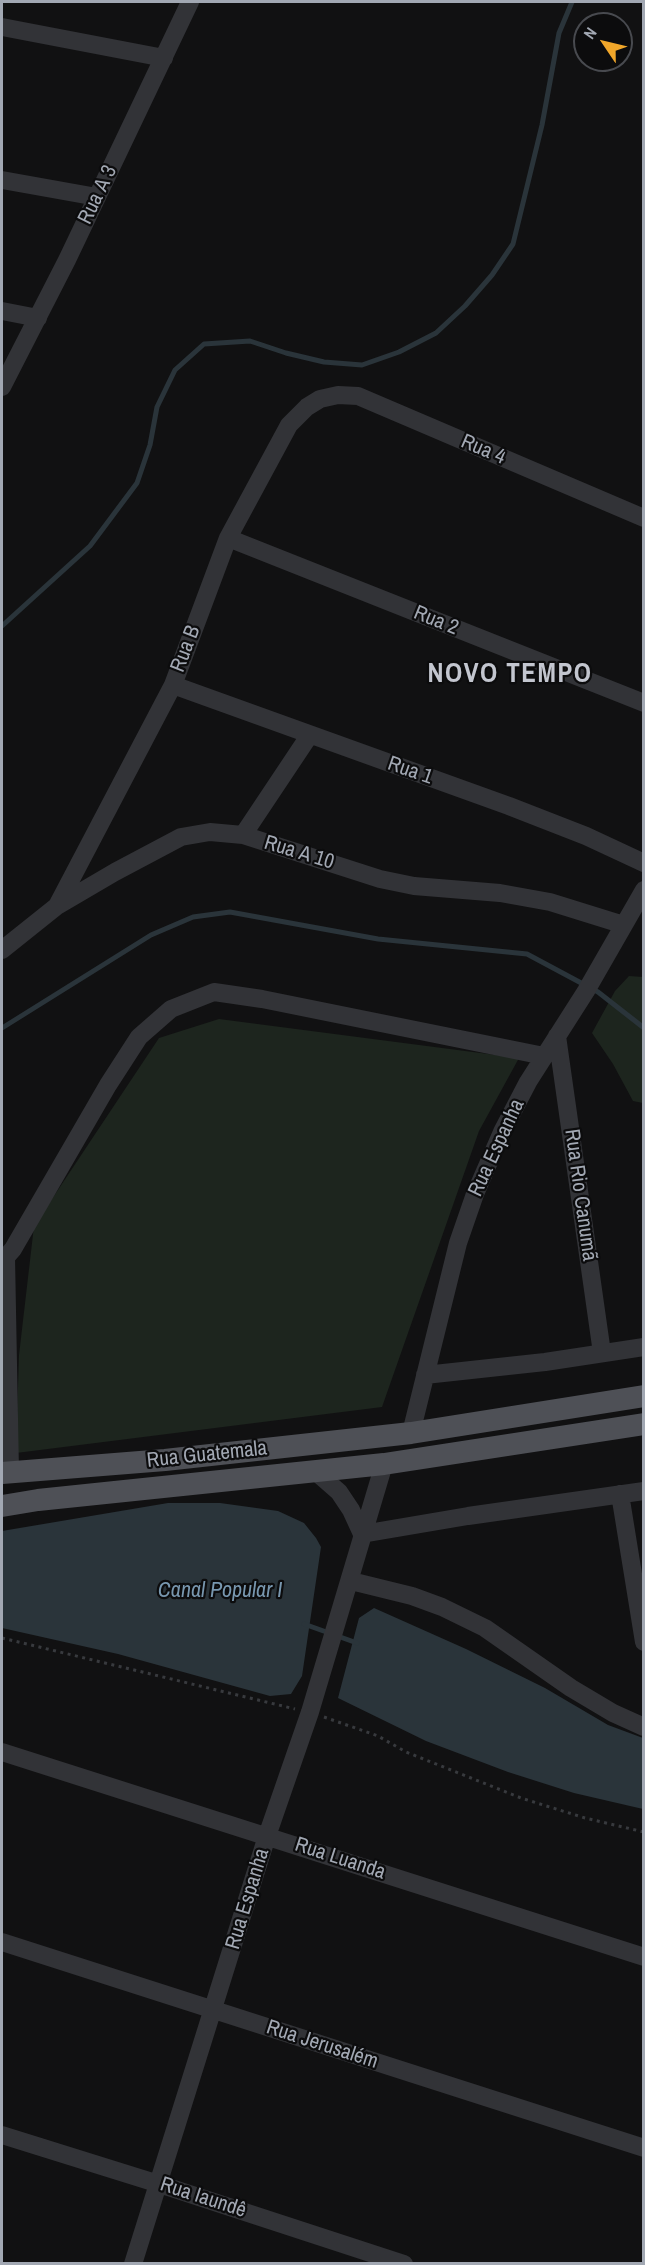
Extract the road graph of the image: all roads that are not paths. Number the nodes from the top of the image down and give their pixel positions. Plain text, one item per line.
1 (190, 2) edge
2 (2, 27) edge
3 (164, 58) junction
4 (2, 180) edge
5 (97, 197) junction
6 (2, 310) edge
7 (38, 318) junction
8 (2, 387) edge
9 (320, 399) joint
10 (644, 518) edge
11 (228, 538) junction
12 (173, 685) junction
13 (644, 703) edge
14 (309, 736) junction
15 (243, 835) junction
16 (644, 864) edge
17 (644, 890) edge
18 (57, 906) junction
19 (624, 925) junction
20 (2, 950) edge
21 (558, 1036) junction
22 (544, 1056) junction
23 (4, 1257) edge
24 (644, 1347) edge
25 (602, 1353) junction
26 (425, 1375) junction
27 (644, 1396) edge
28 (644, 1424) edge
29 (411, 1433) junction
30 (165, 1460) junction
31 (384, 1464) junction
32 (315, 1471) junction
33 (6, 1473) edge
34 (167, 1487) junction
35 (644, 1491) edge
36 (620, 1494) junction
37 (2, 1506) edge
38 (362, 1534) junction
39 (351, 1581) junction
40 (644, 1642) edge
41 (644, 1727) edge
42 (2, 1752) edge
43 (267, 1836) junction
44 (2, 1942) edge
45 (644, 1957) edge
46 (214, 2010) junction
47 (2, 2136) edge
48 (644, 2148) edge
49 (159, 2184) junction
50 (133, 2264) edge
51 (404, 2264) edge

1 - 3 street, Rua A 3
2 - 3 street
3 - 5 street, Rua A 3
4 - 5 street
5 - 7 street, Rua A 3
6 - 7 street
7 - 8 street, Rua A 3
9 - 10 street, Rua 4
9 - 11 street, Rua B
11 - 12 street, Rua B
11 - 13 street, Rua 2
12 - 14 street, Rua 1
12 - 18 street, Rua B
14 - 15 street
14 - 16 street, Rua 1
15 - 18 street, Rua A 10
15 - 19 street, Rua A 10
17 - 19 street, Rua Espanha
18 - 20 street, Rua A 10
19 - 21 street, Rua Espanha
21 - 22 street, Rua Espanha
21 - 25 street, Rua Rio Canumã
22 - 23 street
22 - 26 street, Rua Espanha
23 - 33 street
24 - 25 street
25 - 26 street
26 - 29 street, Rua Espanha
27 - 29 main road, Rua Guatemala
28 - 31 main road, Rua Guatemala
29 - 30 main road, Rua Guatemala
30 - 33 main road, Rua Guatemala
30 - 34 main road
31 - 32 main road, Rua Guatemala
31 - 38 street, Rua Espanha
32 - 34 main road, Rua Guatemala
32 - 38 street
34 - 37 main road, Rua Guatemala
35 - 36 street
36 - 38 street
36 - 40 street
38 - 39 street, Rua Espanha
39 - 41 street
39 - 43 street, Rua Espanha
42 - 43 street, Rua Luanda
43 - 45 street, Rua Luanda
43 - 46 street, Rua Espanha
44 - 46 street, Rua Jerusalém
46 - 48 street, Rua Jerusalém
46 - 49 street, Rua Espanha
47 - 49 street, Rua Iaundê
49 - 50 street, Rua Espanha
49 - 51 street, Rua Iaundê

